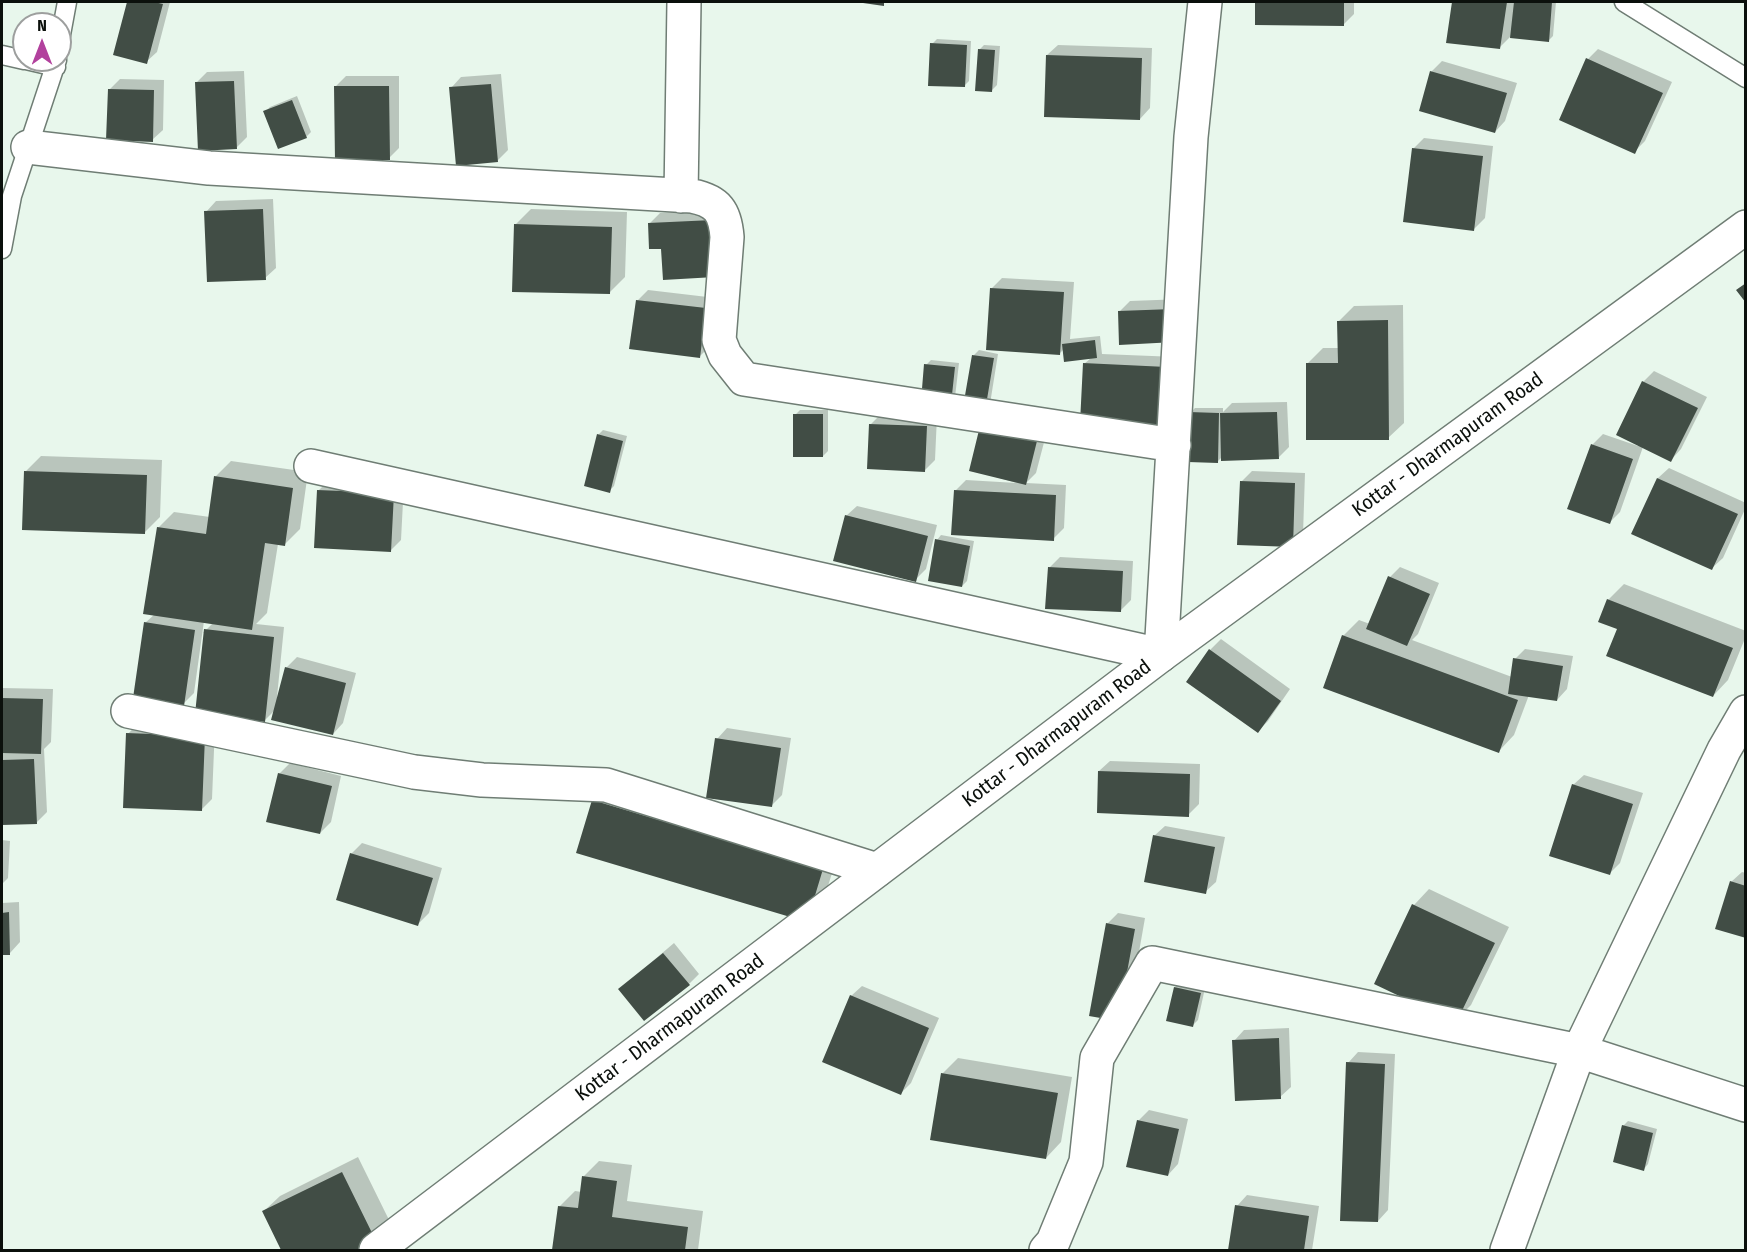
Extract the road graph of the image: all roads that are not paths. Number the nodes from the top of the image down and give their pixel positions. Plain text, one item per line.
1 (684, 2) edge
2 (1205, 2) edge
3 (1624, 2) edge
4 (53, 72) edge
5 (1746, 78) edge
6 (28, 147) junction
7 (7, 195) edge
8 (681, 196) junction
9 (1746, 227) edge
10 (2, 249) edge
11 (1174, 445) junction
12 (311, 466) dead end
13 (1161, 655) junction
14 (128, 711) dead end
15 (1746, 712) edge
16 (877, 870) junction
17 (1579, 1051) junction
18 (1746, 1105) edge
19 (376, 1251) edge
20 (1046, 1251) edge
21 (1507, 1251) edge

1 - 8 street
2 - 11 street
3 - 5 lane
4 - 6 lane
6 - 7 lane
6 - 8 street
7 - 10 lane
8 - 11 street
9 - 13 street, Kottar - Dharmapuram Road
11 - 13 street
12 - 13 street
13 - 16 street, Kottar - Dharmapuram Road
14 - 16 street
15 - 17 street
16 - 19 street, Kottar - Dharmapuram Road
17 - 18 street
17 - 20 street
17 - 21 street

